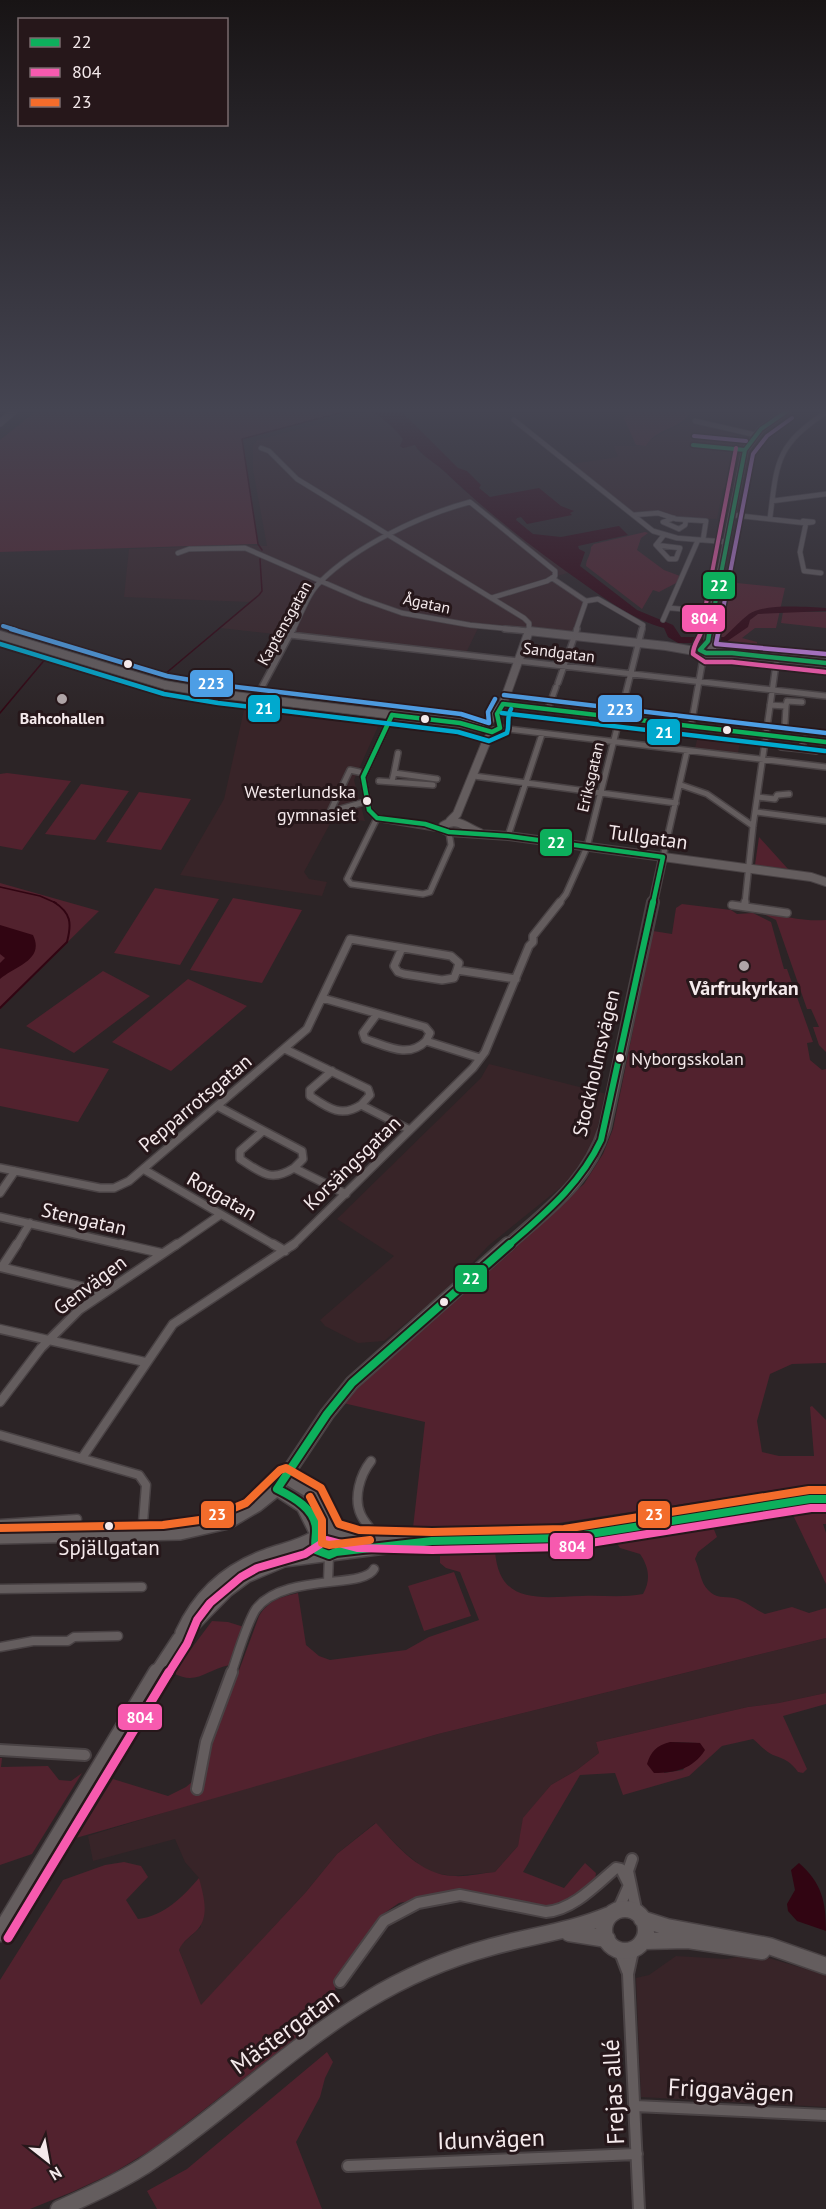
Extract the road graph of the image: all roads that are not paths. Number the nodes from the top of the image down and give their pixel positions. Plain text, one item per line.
1 (354, 514) edge
2 (431, 514) edge
3 (485, 514) edge
4 (644, 514) edge
5 (661, 514) edge
6 (770, 514) edge
7 (633, 515) joint
8 (733, 515) joint
9 (674, 518) junction
10 (770, 518) junction
11 (686, 520) junction
12 (388, 535) junction
13 (664, 535) junction
14 (701, 540) junction
15 (727, 542) junction
16 (655, 545) junction
17 (178, 553) dead end
18 (820, 573) dead end
19 (554, 577) junction
20 (321, 581) junction
21 (491, 598) junction
22 (586, 601) junction
23 (670, 608) junction
24 (713, 612) junction
25 (663, 620) dead end
26 (529, 631) junction
27 (0, 635) edge
28 (290, 635) junction
29 (573, 636) junction
30 (638, 644) junction
31 (707, 648) junction
32 (777, 657) junction
33 (519, 661) junction
34 (826, 663) edge
35 (564, 666) junction
36 (630, 674) junction
37 (699, 681) junction
38 (773, 689) junction
39 (826, 696) edge
40 (256, 698) junction
41 (802, 702) dead end
42 (502, 704) junction
43 (770, 705) junction
44 (786, 706) junction
45 (548, 709) junction
46 (392, 715) junction
47 (619, 718) junction
48 (785, 723) dead end
49 (691, 726) junction
50 (490, 727) junction
51 (542, 734) junction
52 (766, 735) junction
53 (804, 739) junction
54 (612, 742) junction
55 (826, 742) edge
56 (781, 747) dead end
57 (802, 749) junction
58 (687, 751) junction
59 (816, 751) dead end
60 (398, 753) dead end
61 (762, 760) junction
62 (826, 767) edge
63 (359, 771) dead end
64 (394, 773) junction
65 (474, 776) junction
66 (437, 779) dead end
67 (380, 781) dead end
68 (392, 781) junction
69 (525, 783) junction
70 (433, 785) dead end
71 (681, 785) junction
72 (601, 793) junction
73 (789, 794) dead end
74 (758, 797) junction
75 (361, 803) dead end
76 (676, 803) junction
77 (757, 812) junction
78 (377, 818) junction
79 (826, 820) edge
80 (453, 825) junction
81 (753, 826) junction
82 (508, 836) junction
83 (586, 847) junction
84 (636, 853) junction
85 (663, 857) junction
86 (749, 869) junction
87 (660, 873) junction
88 (826, 876) edge
89 (811, 877) junction
90 (826, 882) edge
91 (732, 905) dead end
92 (746, 906) junction
93 (787, 913) dead end
94 (402, 948) junction
95 (457, 970) junction
96 (516, 979) junction
97 (322, 998) junction
98 (377, 1014) junction
99 (426, 1041) junction
100 (285, 1049) junction
101 (480, 1058) junction
102 (332, 1071) junction
103 (361, 1105) junction
104 (217, 1106) junction
105 (410, 1130) junction
106 (263, 1131) junction
107 (0, 1168) edge
108 (294, 1168) junction
109 (143, 1169) junction
110 (15, 1171) junction
111 (0, 1193) edge
112 (346, 1194) junction
113 (220, 1215) junction
114 (0, 1218) edge
115 (30, 1223) junction
116 (285, 1251) junction
117 (161, 1253) junction
118 (1, 1267) edge
119 (104, 1292) junction
120 (0, 1329) edge
121 (48, 1340) junction
122 (145, 1362) junction
123 (0, 1402) edge
124 (0, 1435) edge
125 (82, 1458) junction
126 (371, 1461) dead end
127 (286, 1476) junction
128 (277, 1489) junction
129 (826, 1499) edge
130 (78, 1520) dead end
131 (0, 1524) edge
132 (335, 1533) junction
133 (142, 1535) junction
134 (316, 1536) junction
135 (0, 1537) edge
136 (375, 1539) junction
137 (432, 1541) junction
138 (329, 1553) junction
139 (374, 1569) dead end
140 (328, 1582) junction
141 (142, 1587) dead end
142 (0, 1589) edge
143 (118, 1636) dead end
144 (179, 1639) junction
145 (0, 1647) edge
146 (0, 1750) edge
147 (85, 1755) dead end
148 (197, 1789) dead end
149 (632, 1858) dead end
150 (629, 1885) junction
151 (614, 1912) junction
152 (639, 1917) junction
153 (560, 1932) junction
154 (0, 1933) edge
155 (611, 1943) junction
156 (638, 1946) junction
157 (826, 1966) edge
158 (826, 1971) edge
159 (628, 1974) junction
160 (340, 1982) dead end
161 (635, 2106) junction
162 (826, 2115) edge
163 (637, 2154) junction
164 (348, 2166) dead end
165 (59, 2209) edge
166 (639, 2209) edge

1 - 12 street
2 - 12 street, Kaptensgatan
3 - 19 street, Kaptensgatan
4 - 7 street
5 - 9 street
6 - 10 street
7 - 13 street
8 - 10 street
8 - 15 street
9 - 11 street
9 - 11 street
10 - 18 street
11 - 14 street
12 - 20 street, Kaptensgatan
12 - 21 street
13 - 14 street
13 - 16 street
14 - 15 street
14 - 23 street
15 - 24 street
16 - 16 street
17 - 20 street, Ågatan
19 - 21 street
19 - 22 street
20 - 26 street, Ågatan
20 - 28 street, Kaptensgatan
21 - 26 street
22 - 29 street
22 - 30 street
23 - 24 street
23 - 25 street
24 - 31 street
26 - 29 street, Ågatan
26 - 33 street
27 - 40 street
28 - 33 street, Sandgatan
28 - 40 street, Kaptensgatan
29 - 30 street, Ågatan
29 - 35 street
30 - 31 street, Ågatan
30 - 36 street, Eriksgatan
31 - 32 street, Ågatan
31 - 37 street
32 - 34 street, Ågatan
32 - 38 street
33 - 35 street, Sandgatan
33 - 42 street
35 - 36 street, Sandgatan
35 - 45 street
36 - 37 street, Sandgatan
36 - 47 street, Eriksgatan
37 - 38 street, Sandgatan
37 - 49 street
38 - 39 street, Sandgatan
38 - 43 street
40 - 46 street
41 - 44 street
42 - 45 street
42 - 50 street
43 - 44 street
43 - 52 street
44 - 48 street
45 - 47 street
46 - 50 street
46 - 78 street
47 - 49 street
47 - 54 street, Eriksgatan
49 - 52 street
50 - 51 street
50 - 65 street
51 - 54 street
51 - 69 street
52 - 53 street
52 - 61 street
53 - 55 street
53 - 57 street
54 - 58 street
54 - 72 street, Eriksgatan
56 - 57 street
57 - 59 street
58 - 61 street
58 - 71 street
60 - 64 street
61 - 62 street
61 - 74 street
63 - 75 street
64 - 66 street
64 - 68 street
65 - 69 street
65 - 80 street
67 - 68 street
68 - 70 street
69 - 72 street
69 - 82 street
71 - 76 street
71 - 81 street
72 - 76 street
72 - 83 street, Eriksgatan
73 - 74 street
74 - 77 street
76 - 85 street
77 - 79 street
77 - 81 street
78 - 80 street
78 - 80 street
80 - 82 street, Tullgatan
81 - 86 street
82 - 83 street, Tullgatan
83 - 84 street, Tullgatan
83 - 96 street, Korsängsgatan
84 - 85 street, Tullgatan
84 - 87 street
85 - 86 street, Tullgatan
85 - 87 street, Stockholmsvägen
86 - 89 street, Tullgatan
86 - 92 street
87 - 127 street, Stockholmsvägen
88 - 89 street, Tullgatan
88 - 90 street
89 - 90 street, Tullgatan
91 - 92 street
92 - 93 street
94 - 95 street
94 - 95 street
94 - 97 street, Pepparrotsgatan
95 - 96 street
96 - 101 street, Korsängsgatan
97 - 98 street
97 - 100 street, Pepparrotsgatan
98 - 99 street
98 - 99 street
99 - 101 street
100 - 102 street
100 - 104 street, Pepparrotsgatan
101 - 105 street, Korsängsgatan
102 - 103 street
102 - 103 street
103 - 105 street
104 - 106 street
104 - 109 street, Pepparrotsgatan
105 - 112 street, Korsängsgatan
106 - 108 street
106 - 108 street
107 - 110 street, Pepparrotsgatan
108 - 112 street
109 - 110 street, Pepparrotsgatan
109 - 113 street, Rotgatan
110 - 111 street
112 - 116 street, Korsängsgatan
113 - 116 street, Rotgatan
113 - 117 street, Genvägen
114 - 115 street, Stengatan
115 - 117 street, Stengatan
115 - 118 street
116 - 122 street, Korsängsgatan
117 - 119 street, Genvägen
118 - 119 street
119 - 121 street, Genvägen
120 - 121 street
121 - 122 street
121 - 123 street, Genvägen
122 - 125 street, Korsängsgatan
124 - 125 street
125 - 133 street
126 - 136 street
127 - 128 street, Stockholmsvägen
127 - 132 street
128 - 133 street, Stockholmsvägen
128 - 134 street
129 - 137 street
130 - 131 street
132 - 134 street
132 - 136 street
132 - 138 street
133 - 135 street, Stockholmsvägen
134 - 138 street
134 - 144 street
136 - 137 street
137 - 138 street
138 - 140 street
138 - 144 street
139 - 140 street
140 - 148 street
141 - 142 street
143 - 145 street
144 - 154 street
146 - 147 street
149 - 150 street
150 - 151 street
150 - 152 street
150 - 160 street
151 - 152 street
151 - 153 street, Mästergatan
151 - 155 street
152 - 156 street
152 - 157 street
153 - 155 street, Mästergatan
153 - 165 street, Mästergatan
155 - 156 street, Mästergatan
155 - 159 street, Frejas allé
156 - 158 street, Mästergatan
156 - 159 street, Frejas allé
159 - 161 street, Frejas allé
161 - 162 street, Friggavägen
161 - 163 street, Frejas allé
163 - 164 street, Idunvägen
163 - 166 street, Frejas allé

